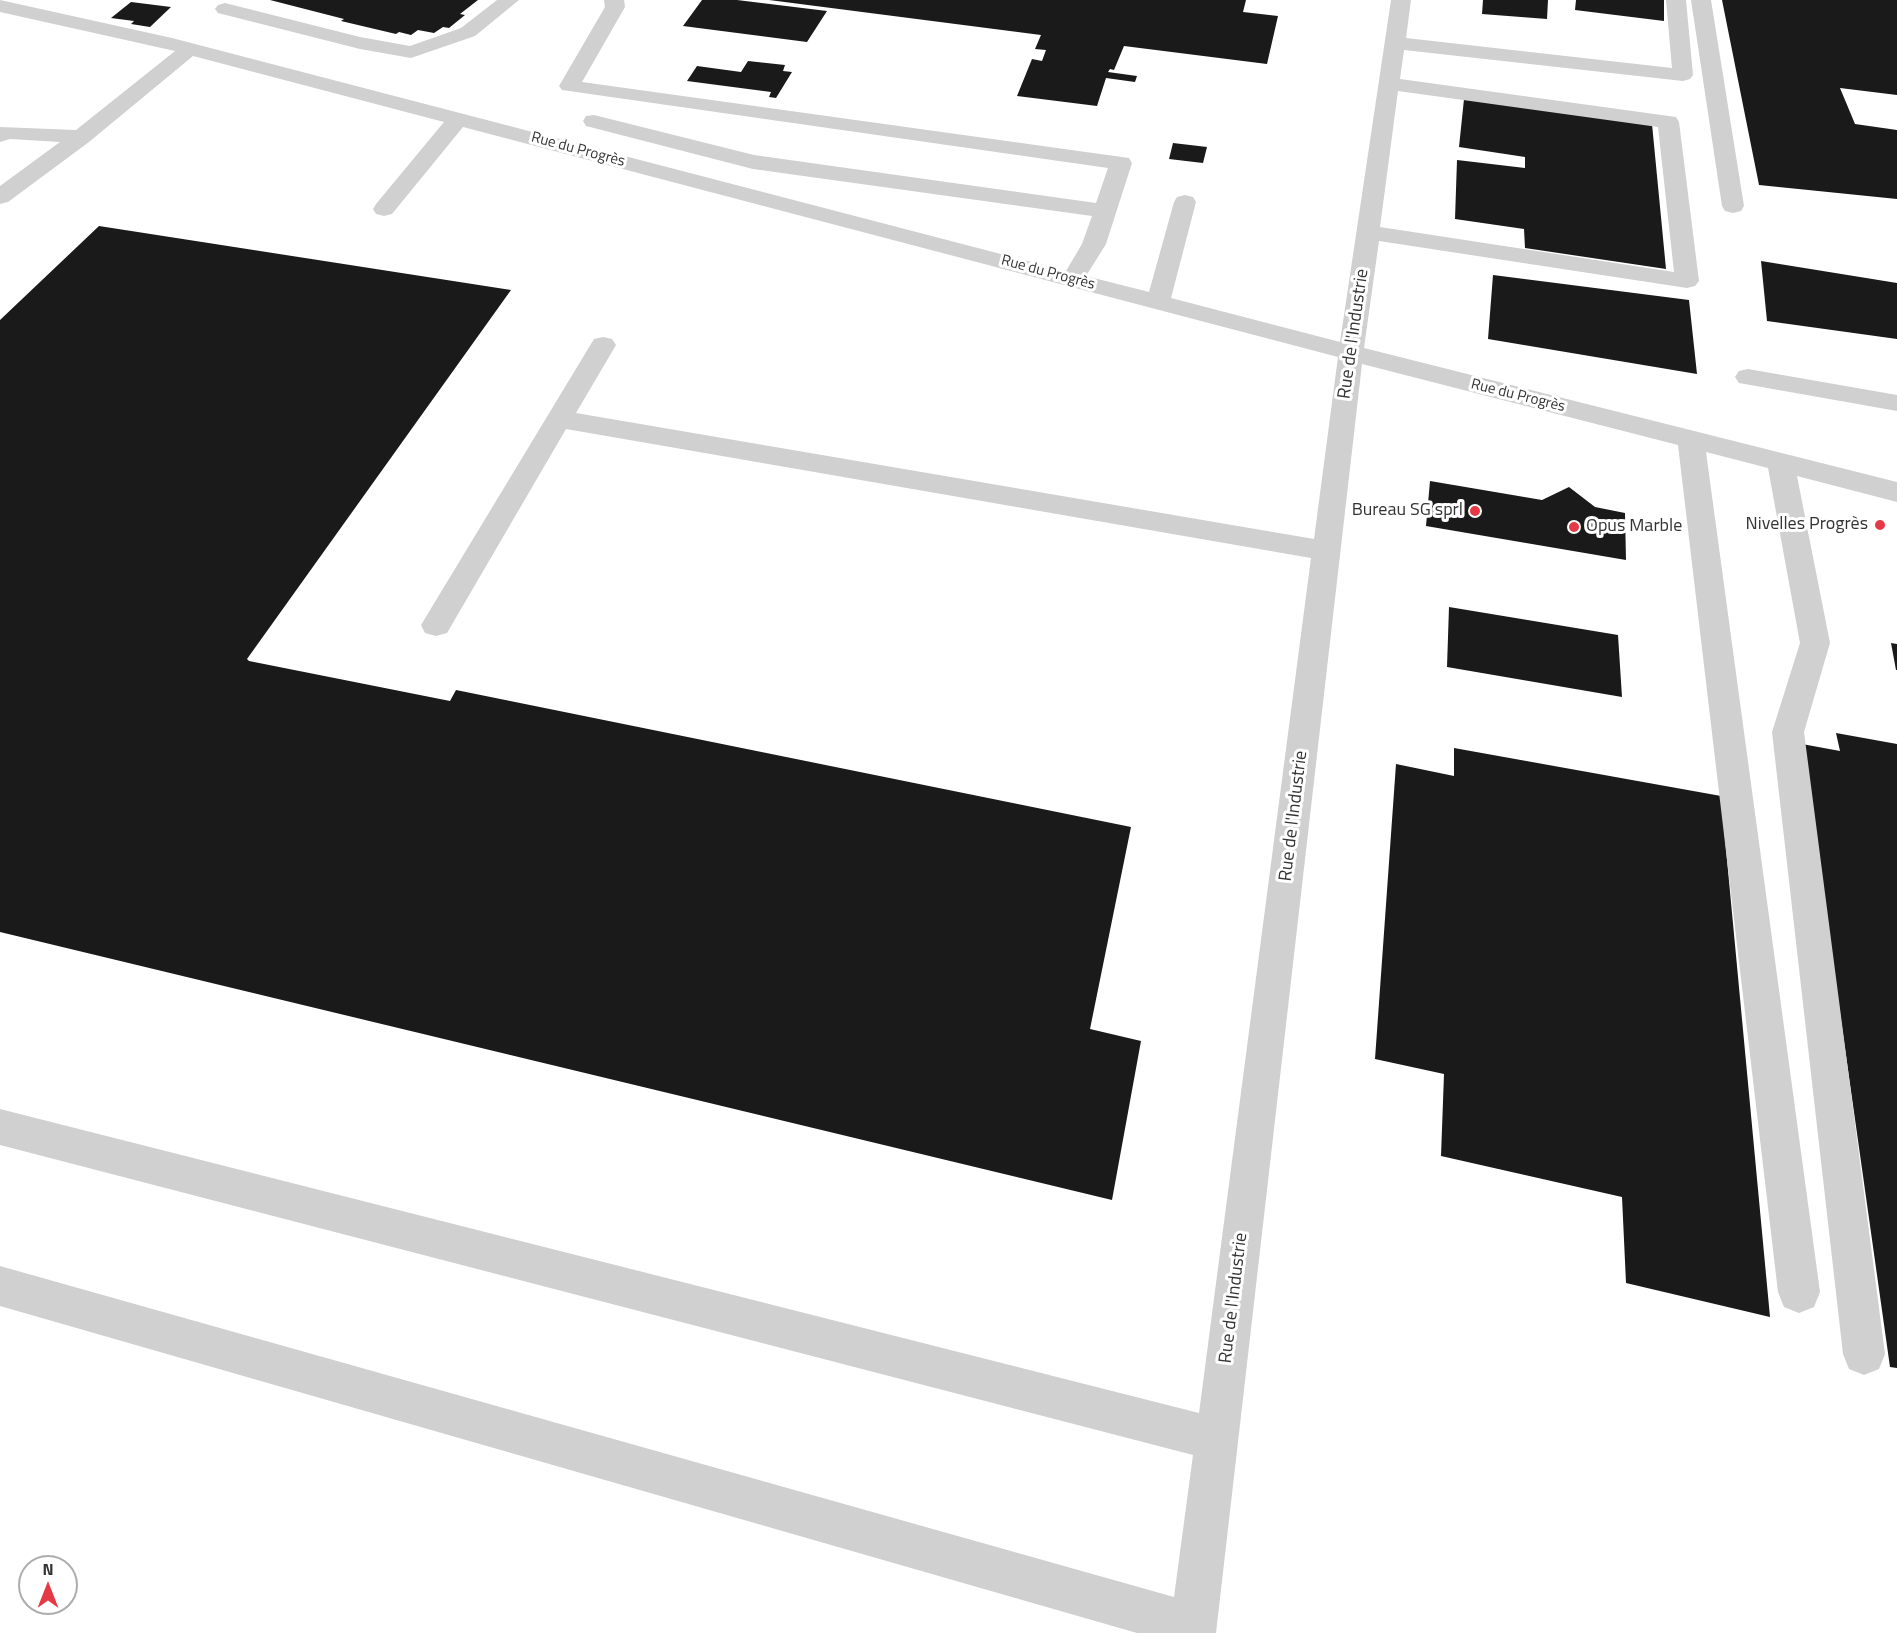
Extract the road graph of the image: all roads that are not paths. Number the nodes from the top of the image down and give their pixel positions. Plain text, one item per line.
1 (509, 0) edge
2 (614, 0) edge
3 (1401, 0) edge
4 (1676, 0) edge
5 (1701, 0) edge
6 (230, 4) edge
7 (0, 6) edge
8 (194, 41) junction
9 (1395, 43) junction
10 (1389, 84) junction
11 (458, 119) junction
12 (594, 121) dead end
13 (0, 136) edge
14 (81, 137) junction
15 (0, 197) edge
16 (1185, 202) dead end
17 (1733, 207) dead end
18 (384, 209) dead end
19 (1105, 211) junction
20 (1368, 232) junction
21 (1072, 280) junction
22 (1158, 302) junction
23 (603, 345) dead end
24 (1351, 353) junction
25 (1748, 377) dead end
26 (1897, 403) edge
27 (559, 419) junction
28 (1691, 440) junction
29 (1781, 463) junction
30 (1897, 492) edge
31 (1327, 551) junction
32 (436, 625) dead end
33 (0, 1127) edge
34 (0, 1286) edge
35 (1799, 1292) dead end
36 (1864, 1354) dead end
37 (1217, 1440) junction
38 (1194, 1629) edge

1 - 6 street
2 - 19 street
3 - 9 street, Rue de l'Industrie
4 - 9 street
5 - 17 street
6 - 8 street
7 - 8 street, Rue du Progrès
8 - 11 street, Rue du Progrès
8 - 14 street
9 - 10 street, Rue de l'Industrie
10 - 20 street, Rue de l'Industrie
10 - 20 street
11 - 18 street
11 - 21 street, Rue du Progrès
12 - 19 street
13 - 14 street
14 - 15 street
16 - 22 street
19 - 21 street
20 - 24 street, Rue de l'Industrie
21 - 22 street, Rue du Progrès
22 - 24 street, Rue du Progrès
23 - 27 street
24 - 28 street, Rue du Progrès
24 - 31 street, Rue de l'Industrie
25 - 26 street
27 - 31 street
27 - 32 street
28 - 29 street, Rue du Progrès
28 - 35 street
29 - 30 street, Rue du Progrès
29 - 36 street
31 - 37 street, Rue de l'Industrie
33 - 37 street
34 - 38 street
37 - 38 street, Rue de l'Industrie

